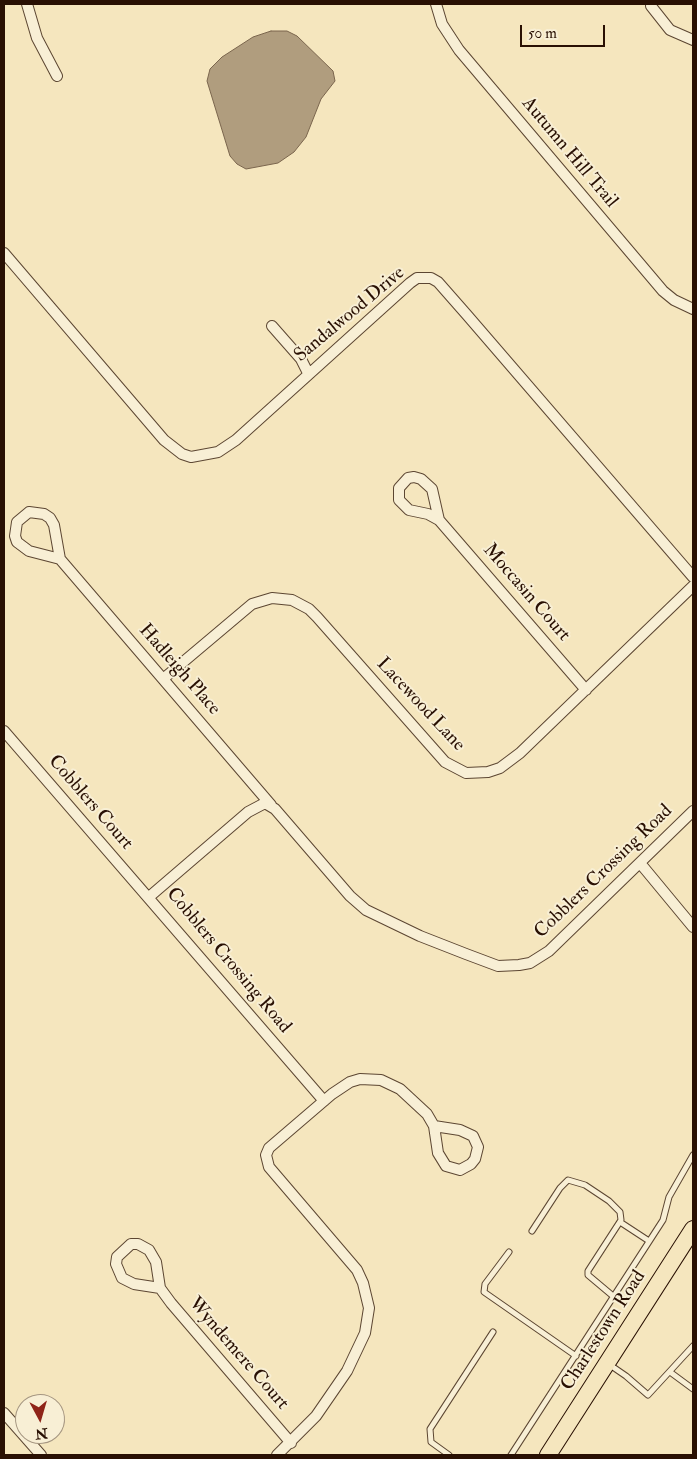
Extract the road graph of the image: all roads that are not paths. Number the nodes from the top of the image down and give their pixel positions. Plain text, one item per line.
1 (27, 4) edge
2 (436, 4) edge
3 (651, 6) dead end
4 (693, 40) edge
5 (57, 76) dead end
6 (4, 253) edge
7 (693, 309) edge
8 (272, 326) dead end
9 (308, 373) junction
10 (440, 520) junction
11 (60, 559) junction
12 (693, 577) edge
13 (693, 586) edge
14 (163, 679) junction
15 (586, 690) junction
16 (4, 731) edge
17 (271, 805) junction
18 (693, 811) edge
19 (640, 863) junction
20 (149, 897) junction
21 (693, 927) edge
22 (324, 1101) junction
23 (434, 1126) junction
24 (693, 1155) edge
25 (620, 1222) junction
26 (693, 1228) edge
27 (532, 1231) dead end
28 (649, 1241) junction
29 (509, 1252) dead end
30 (160, 1288) junction
31 (613, 1296) junction
32 (493, 1332) dead end
33 (693, 1346) edge
34 (576, 1356) junction
35 (607, 1363) junction
36 (670, 1372) junction
37 (693, 1389) edge
38 (4, 1412) edge
39 (290, 1442) junction
40 (42, 1455) edge
41 (277, 1455) edge
42 (449, 1455) edge
43 (511, 1455) edge
44 (548, 1455) edge

1 - 5 street
2 - 7 street, Autumn Hill Trail
3 - 4 street
6 - 9 street, Sandalwood Drive
8 - 9 street
9 - 12 street, Sandalwood Drive
10 - 10 street, Moccasin Court
10 - 15 street, Moccasin Court
11 - 11 street
11 - 14 street, Hadleigh Place
13 - 15 street, Lacewood Lane
14 - 15 street, Lacewood Lane
14 - 17 street, Hadleigh Place
16 - 20 street, Cobblers Court
17 - 19 street, Cobblers Crossing Road
17 - 20 street, Cobblers Crossing Road
18 - 19 street, Cobblers Crossing Road
19 - 21 street
20 - 22 street, Cobblers Crossing Road
22 - 23 street
22 - 39 street
23 - 23 street
24 - 28 lane
25 - 27 lane
25 - 28 lane
25 - 31 lane
26 - 35 main road, Charlestown Road
28 - 31 lane
29 - 34 lane
30 - 30 street, Wyndemere Court
30 - 39 street, Wyndemere Court
31 - 34 lane
32 - 42 lane
33 - 36 lane
34 - 43 lane
35 - 36 lane
35 - 44 main road, Charlestown Road
36 - 37 lane
38 - 40 street
39 - 41 street

